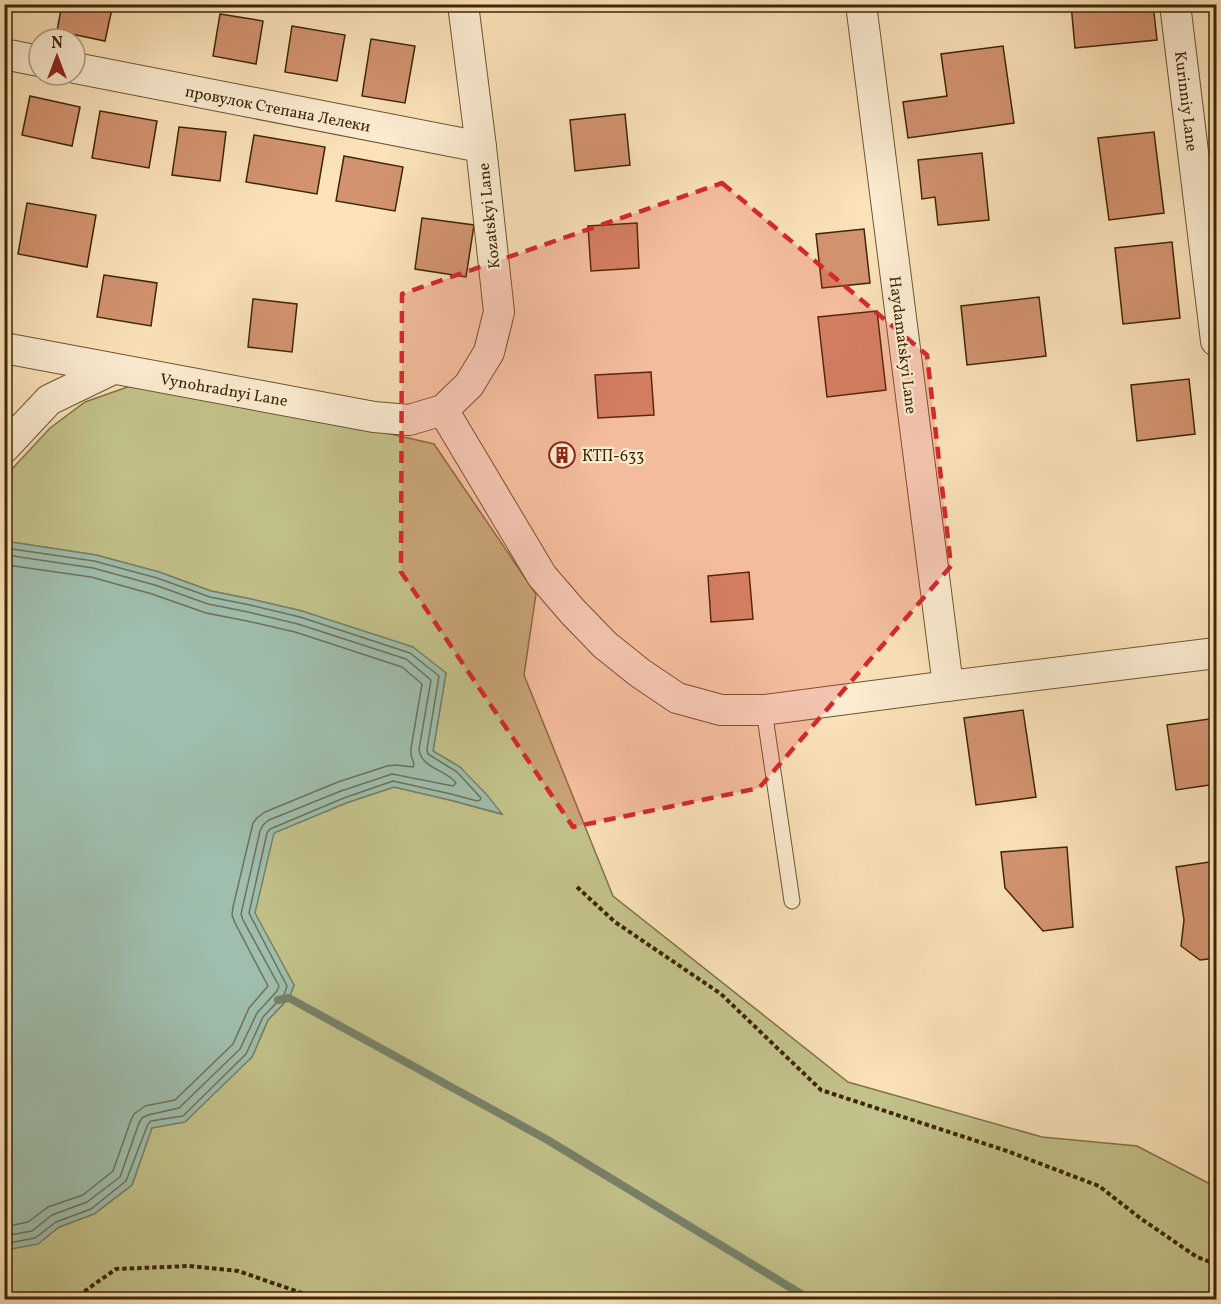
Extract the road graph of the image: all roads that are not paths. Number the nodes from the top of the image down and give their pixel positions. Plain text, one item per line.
1 (463, 4) edge
2 (861, 4) edge
3 (1175, 4) edge
4 (4, 54) edge
5 (27, 59) edge
6 (87, 70) edge
7 (481, 147) junction
8 (1216, 341) edge
9 (4, 348) edge
10 (113, 369) junction
11 (443, 410) junction
12 (4, 448) edge
13 (1216, 653) edge
14 (948, 686) junction
15 (764, 710) junction
16 (792, 901) dead end

1 - 7 street, Kozatskyi Lane
2 - 14 street, Haydamatskyi Lane
3 - 8 street, Kurinniy Lane
4 - 5 street
6 - 7 street, провулок Степана Лелеки
7 - 11 street, Kozatskyi Lane
9 - 10 street, Vynohradnyi Lane
10 - 11 street, Vynohradnyi Lane
10 - 12 street
11 - 15 street
13 - 14 street
14 - 15 street
15 - 16 lane

